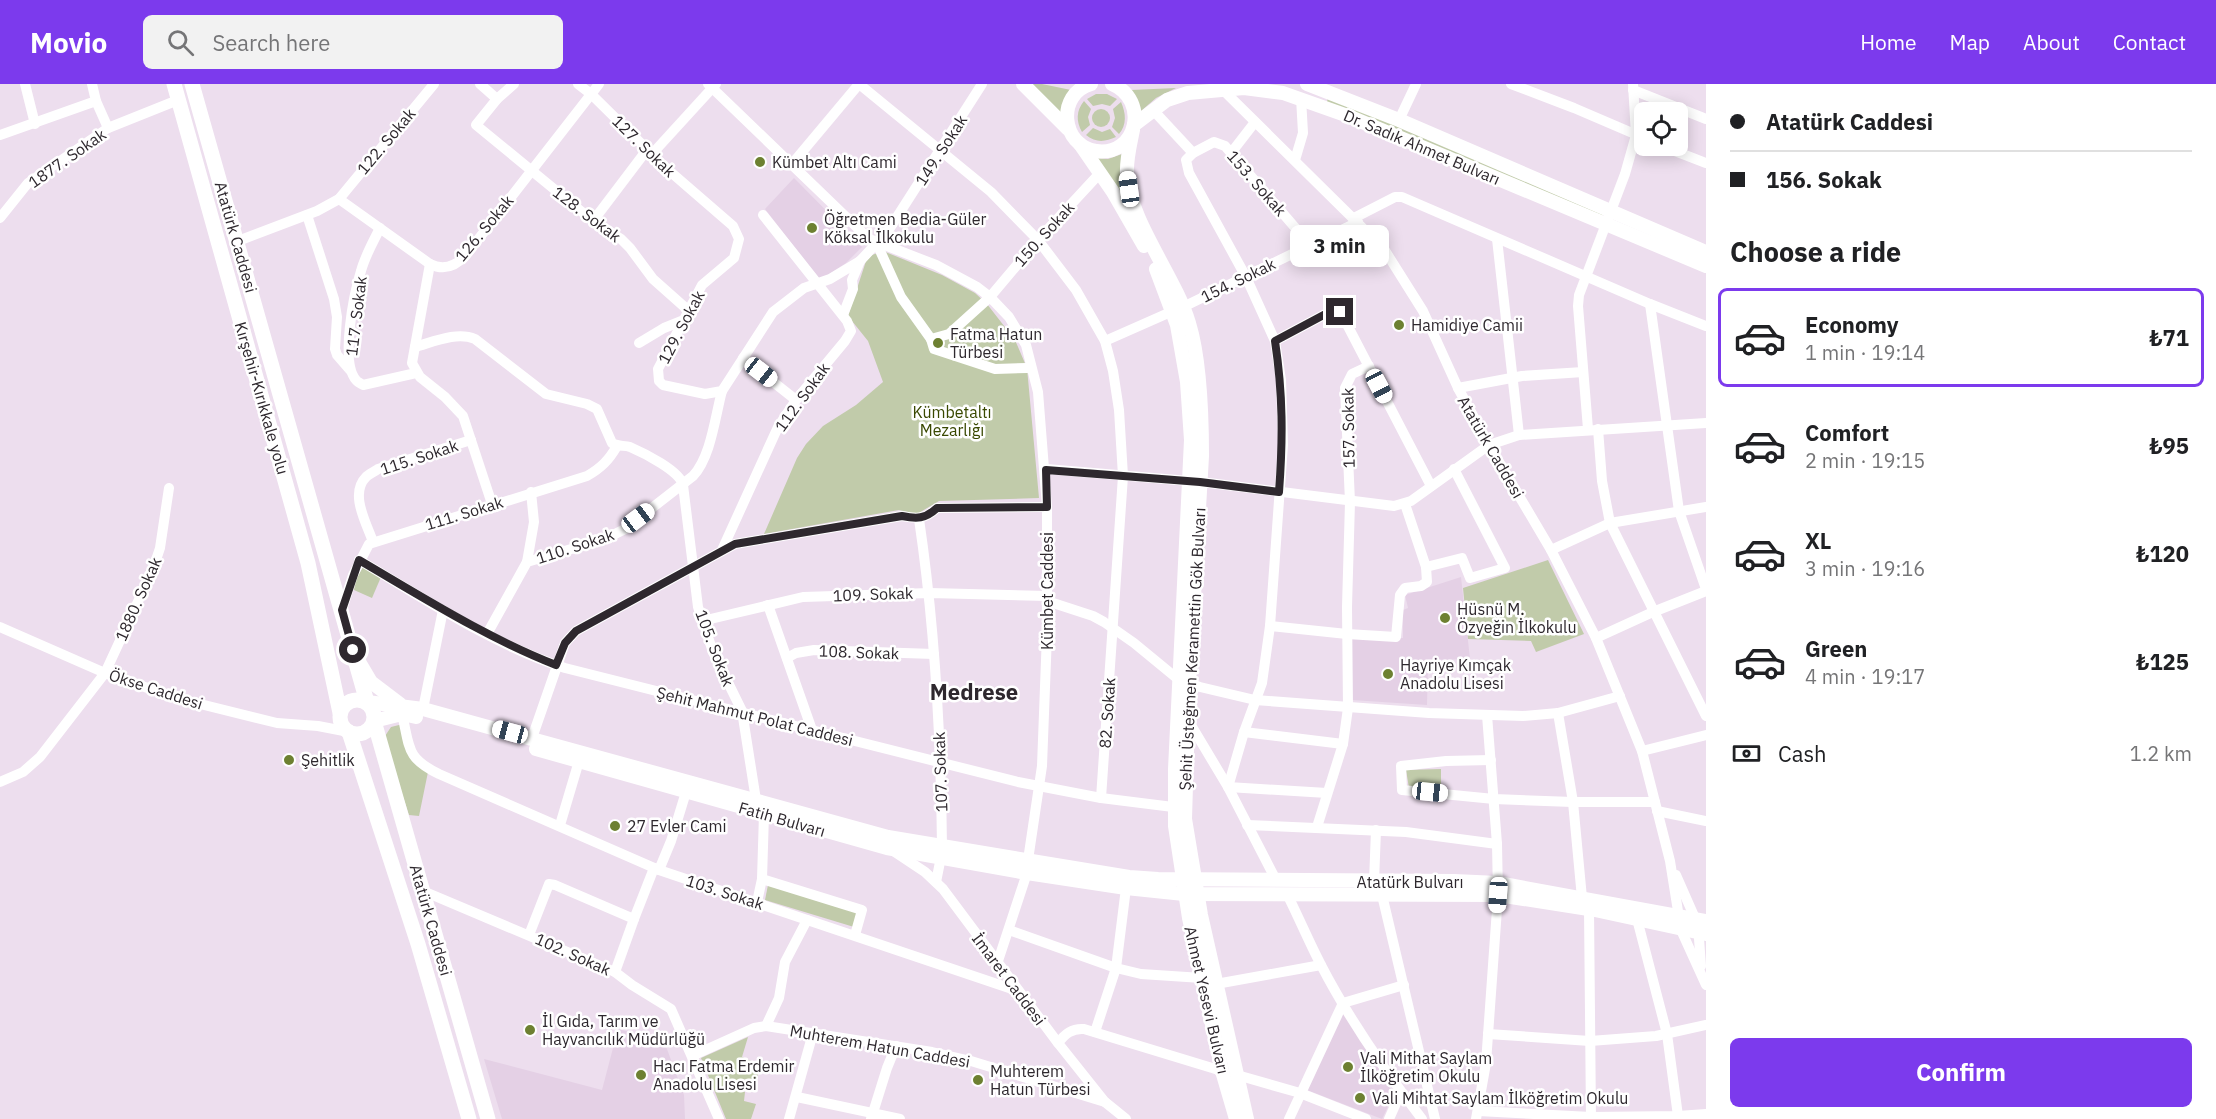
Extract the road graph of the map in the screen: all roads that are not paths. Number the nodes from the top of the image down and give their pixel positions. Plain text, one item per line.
1 (25, 84) edge
2 (92, 84) edge
3 (174, 84) edge
4 (192, 84) edge
5 (434, 84) edge
6 (480, 84) edge
7 (514, 84) edge
8 (578, 84) edge
9 (599, 84) edge
10 (859, 84) edge
11 (982, 84) edge
12 (1023, 84) edge
13 (1086, 84) edge
14 (1112, 84) edge
15 (1307, 84) edge
16 (1416, 84) edge
17 (1511, 84) edge
18 (712, 85) edge
19 (1633, 87) edge
20 (1222, 89) junction
21 (591, 94) junction
22 (1301, 98) junction
23 (497, 99) junction
24 (178, 100) junction
25 (96, 101) junction
26 (1635, 102) edge
27 (1153, 110) junction
28 (1706, 118) edge
29 (1400, 120) junction
30 (1255, 122) junction
31 (35, 124) junction
32 (108, 128) junction
33 (1134, 128) junction
34 (1069, 129) junction
35 (1634, 134) edge
36 (0, 135) edge
37 (1080, 144) junction
38 (941, 150) junction
39 (1193, 153) junction
40 (1231, 153) junction
41 (1634, 153) edge
42 (652, 154) junction
43 (1688, 156) edge
44 (1295, 160) junction
45 (1706, 163) edge
46 (792, 164) junction
47 (531, 171) junction
48 (1100, 173) junction
49 (699, 196) joint
50 (339, 199) junction
51 (307, 214) junction
52 (763, 215) dead end
53 (1608, 217) junction
54 (0, 218) edge
55 (1356, 220) junction
56 (593, 221) junction
57 (380, 228) junction
58 (1497, 239) junction
59 (1038, 240) junction
60 (238, 241) junction
61 (877, 244) junction
62 (1310, 245) junction
63 (1706, 252) edge
64 (860, 261) junction
65 (430, 264) junction
66 (1706, 267) edge
67 (1586, 276) junction
68 (1246, 277) junction
69 (816, 284) junction
70 (990, 297) junction
71 (1650, 304) junction
72 (1178, 309) junction
73 (687, 315) junction
74 (843, 315) junction
75 (1706, 326) edge
76 (931, 339) junction
77 (1105, 341) junction
78 (1275, 341) junction
79 (639, 343) dead end
80 (415, 347) junction
81 (743, 358) junction
82 (1369, 366) junction
83 (1027, 368) dead end
84 (352, 372) junction
85 (1583, 372) junction
86 (416, 373) junction
87 (1513, 378) junction
88 (1458, 388) junction
89 (722, 391) junction
90 (796, 400) junction
91 (1706, 423) edge
92 (1667, 426) junction
93 (1593, 429) junction
94 (1519, 435) junction
95 (471, 440) junction
96 (1489, 445) junction
97 (617, 446) junction
98 (1454, 469) junction
99 (1046, 470) junction
100 (1123, 476) junction
101 (1195, 482) junction
102 (683, 485) junction
103 (1431, 486) junction
104 (169, 488) dead end
105 (531, 492) junction
106 (1279, 492) junction
107 (1350, 502) junction
108 (492, 504) junction
109 (1405, 504) junction
110 (1047, 507) junction
111 (1706, 507) edge
112 (1679, 511) junction
113 (919, 519) junction
114 (1610, 523) junction
115 (373, 542) junction
116 (722, 550) junction
117 (1551, 550) junction
118 (359, 560) junction
119 (527, 562) junction
120 (693, 566) junction
121 (1426, 567) junction
122 (1706, 590) edge
123 (930, 593) junction
124 (1047, 599) junction
125 (768, 605) junction
126 (342, 610) junction
127 (443, 610) junction
128 (1653, 612) junction
129 (702, 621) junction
130 (1270, 626) junction
131 (0, 627) edge
132 (1113, 627) junction
133 (487, 634) junction
134 (1347, 634) junction
135 (1596, 638) junction
136 (353, 650) junction
137 (934, 654) junction
138 (787, 658) junction
139 (556, 665) junction
140 (105, 673) junction
141 (1184, 682) junction
142 (1620, 696) junction
143 (1255, 700) junction
144 (368, 702) junction
145 (1348, 708) junction
146 (423, 709) junction
147 (402, 710) junction
148 (742, 711) junction
149 (1558, 713) junction
150 (340, 714) junction
151 (1487, 715) junction
152 (1706, 716) edge
153 (1188, 720) junction
154 (374, 721) junction
155 (318, 726) junction
156 (812, 730) junction
157 (349, 732) junction
158 (1244, 732) junction
159 (1706, 735) edge
160 (532, 738) junction
161 (379, 741) junction
162 (1342, 744) junction
163 (1642, 751) junction
164 (1491, 760) junction
165 (579, 761) junction
166 (942, 763) junction
167 (0, 783) edge
168 (1040, 786) junction
169 (1228, 787) junction
170 (686, 792) junction
171 (1327, 793) junction
172 (1101, 798) junction
173 (1494, 799) junction
174 (756, 800) junction
175 (1573, 802) junction
176 (1656, 806) junction
177 (1173, 807) junction
178 (764, 814) junction
179 (1706, 821) edge
180 (560, 825) junction
181 (1247, 825) junction
182 (1317, 827) junction
183 (1376, 830) junction
184 (1497, 844) junction
185 (886, 848) junction
186 (942, 852) junction
187 (1670, 861) junction
188 (1027, 867) junction
189 (657, 869) junction
190 (762, 879) junction
191 (1188, 879) junction
192 (1276, 880) junction
193 (936, 882) junction
194 (1374, 882) junction
195 (1126, 888) junction
196 (1498, 889) junction
197 (423, 891) junction
198 (1191, 894) junction
199 (1287, 894) junction
200 (1382, 895) junction
201 (757, 902) junction
202 (1586, 903) junction
203 (1637, 919) junction
204 (634, 920) junction
205 (807, 920) junction
206 (1680, 922) junction
207 (1702, 927) edge
208 (1009, 930) junction
209 (528, 934) junction
210 (855, 935) junction
211 (997, 964) junction
212 (1321, 965) junction
213 (1116, 968) junction
214 (615, 972) junction
215 (1702, 974) junction
216 (1202, 978) junction
217 (1216, 984) junction
218 (1404, 985) junction
219 (1706, 985) edge
220 (1018, 991) junction
221 (1343, 1004) junction
222 (1706, 1025) edge
223 (766, 1026) junction
224 (1095, 1032) junction
225 (813, 1033) junction
226 (1488, 1034) junction
227 (1667, 1034) junction
228 (1590, 1041) junction
229 (1058, 1043) junction
230 (896, 1046) junction
231 (692, 1056) junction
232 (1222, 1071) junction
233 (1237, 1075) junction
234 (1401, 1092) junction
235 (1300, 1093) junction
236 (797, 1097) junction
237 (1105, 1102) junction
238 (1706, 1114) edge
239 (1477, 1115) edge
240 (872, 1116) edge
241 (1678, 1116) junction
242 (1122, 1118) edge
243 (1591, 1118) edge
244 (469, 1119) edge
245 (488, 1119) edge
246 (719, 1119) edge
247 (789, 1119) edge
248 (900, 1119) edge
249 (1236, 1119) edge
250 (1247, 1119) edge
251 (1289, 1119) edge
252 (1366, 1119) edge
253 (1389, 1119) edge
254 (1422, 1119) edge
255 (1435, 1119) edge

1 - 31 street
2 - 25 street
3 - 24 highway, Kırşehir-Kırıkkale yolu
4 - 60 highway, Atatürk Caddesi
5 - 50 street, 122. Sokak
6 - 23 street
7 - 23 street
8 - 21 street, 127. Sokak
9 - 21 street, 126. Sokak
10 - 38 street, 82. Sokak
10 - 46 street
11 - 38 street, 149. Sokak
12 - 34 main road, Şehit Üsteğmen Keramettin Gök Bulvarı
13 - 34 main road
14 - 33 main road
15 - 29 main road, Dr. Sadık Ahmet Bulvarı
16 - 29 street
17 - 35 street
18 - 42 street
18 - 46 street, Kümbet Caddesi
19 - 26 street
19 - 28 street
20 - 22 main road, Dr. Sadık Ahmet Bulvarı
20 - 27 main road, Dr. Sadık Ahmet Bulvarı
20 - 30 street, Atatürk Caddesi
21 - 42 street, 127. Sokak
21 - 47 street, 126. Sokak
22 - 44 street
22 - 53 main road, Dr. Sadık Ahmet Bulvarı
23 - 47 street, 128. Sokak
24 - 32 street, 1877. Sokak
24 - 150 highway, Kırşehir-Kırıkkale yolu
25 - 31 street
25 - 32 street
27 - 33 main road, Dr. Sadık Ahmet Bulvarı
27 - 39 street
29 - 53 main road, Dr. Sadık Ahmet Bulvarı
30 - 40 street
30 - 44 street, Atatürk Caddesi
31 - 36 street
32 - 54 street, 1877. Sokak
33 - 37 main road, Dr. Sadık Ahmet Bulvarı
33 - 72 main road, Şehit Üsteğmen Keramettin Gök Bulvarı
34 - 37 main road, Şehit Üsteğmen Keramettin Gök Bulvarı
37 - 48 main road, Şehit Üsteğmen Keramettin Gök Bulvarı
38 - 59 street, 82. Sokak
38 - 61 street, 149. Sokak
39 - 40 street, 153. Sokak
39 - 68 street
40 - 62 street, 153. Sokak
41 - 53 street
42 - 49 street, 127. Sokak
42 - 56 street
43 - 45 street
44 - 55 street, Atatürk Caddesi
46 - 61 street, Kümbet Caddesi
47 - 56 street, 128. Sokak
47 - 65 street, 126. Sokak
48 - 59 street, 150. Sokak
48 - 72 main road, Şehit Üsteğmen Keramettin Gök Bulvarı
49 - 73 street, 129. Sokak
50 - 51 street
50 - 57 street, 126. Sokak
51 - 60 street
51 - 84 street
52 - 69 street
53 - 63 main road, Dr. Sadık Ahmet Bulvarı
53 - 66 main road, Dr. Sadık Ahmet Bulvarı
53 - 67 street
55 - 58 street, 154. Sokak
55 - 62 street, 154. Sokak
55 - 88 street, Atatürk Caddesi
56 - 73 street, 128. Sokak
57 - 65 street, 126. Sokak
57 - 84 street, 117. Sokak
58 - 67 street, 154. Sokak
58 - 87 street
59 - 70 street, 150. Sokak
59 - 77 street, 82. Sokak
60 - 126 highway, Atatürk Caddesi
61 - 64 street, 112. Sokak
61 - 70 street, Kümbet Caddesi
61 - 76 street
62 - 68 street, 154. Sokak
64 - 69 street, 110. Sokak
64 - 74 street, 112. Sokak
65 - 80 street
67 - 71 street, 154. Sokak
67 - 85 street
68 - 72 street, 154. Sokak
68 - 78 street
69 - 74 street
69 - 81 street, 110. Sokak
70 - 76 street, 150. Sokak
70 - 99 street, Kümbet Caddesi
71 - 75 street, 154. Sokak
71 - 92 street
72 - 77 street, 154. Sokak
72 - 101 main road, Şehit Üsteğmen Keramettin Gök Bulvarı
73 - 79 street
73 - 89 street, 129. Sokak
74 - 90 street, 112. Sokak
76 - 83 street
77 - 100 street, 82. Sokak
78 - 82 street
78 - 106 street
80 - 86 street
80 - 97 street
81 - 89 street, 110. Sokak
81 - 90 street
82 - 103 street
82 - 107 street, 157. Sokak
84 - 86 street
85 - 87 street
85 - 93 street
86 - 95 street
87 - 88 street
87 - 94 street
88 - 96 street, Atatürk Caddesi
89 - 102 street, 110. Sokak
90 - 116 street, 112. Sokak
91 - 92 street
92 - 93 street
92 - 112 street
93 - 94 street
93 - 114 street
94 - 96 street
95 - 108 street
95 - 115 street, 115. Sokak
96 - 98 street
96 - 117 street, Atatürk Caddesi
97 - 102 street
97 - 105 street, 111. Sokak
98 - 103 street
98 - 121 street
99 - 100 street
99 - 110 street, Kümbet Caddesi
100 - 101 street
100 - 132 street, 82. Sokak
101 - 106 street
101 - 141 main road, Şehit Üsteğmen Keramettin Gök Bulvarı
102 - 119 street, 110. Sokak
102 - 120 street, 105. Sokak
103 - 109 street
104 - 140 street, 1880. Sokak
105 - 108 street, 111. Sokak
105 - 119 street, 110. Sokak
106 - 107 street
106 - 130 street
107 - 109 street
107 - 134 street, 157. Sokak
108 - 115 street, 111. Sokak
109 - 121 street
110 - 113 street
110 - 124 street, Kümbet Caddesi
111 - 112 street
112 - 114 street
112 - 122 street
113 - 116 street
113 - 123 street, 107. Sokak
114 - 117 street
114 - 128 street
115 - 118 street
116 - 120 street
117 - 135 street, Atatürk Caddesi
118 - 126 street
118 - 127 street, Şehit Mahmut Polat Caddesi
119 - 133 street, 110. Sokak
120 - 129 street, 105. Sokak
120 - 139 street
121 - 134 street
122 - 128 street
123 - 124 street, 109. Sokak
123 - 125 street, 109. Sokak
123 - 137 street, 107. Sokak
124 - 132 street, 109. Sokak
124 - 168 street, Kümbet Caddesi
125 - 129 street, 109. Sokak
125 - 138 street
126 - 136 highway, Atatürk Caddesi
127 - 133 street, Şehit Mahmut Polat Caddesi
127 - 146 street
128 - 135 street
128 - 152 street
129 - 148 street, 105. Sokak
130 - 134 street
130 - 143 street
131 - 140 street, Ökse Caddesi
132 - 141 street, 109. Sokak
132 - 172 street, 82. Sokak
133 - 139 street, Şehit Mahmut Polat Caddesi
134 - 145 street, 157. Sokak
135 - 142 street, Atatürk Caddesi
136 - 144 highway, Atatürk Caddesi
136 - 147 main road
137 - 138 street, 108. Sokak
137 - 166 street, 107. Sokak
138 - 156 street
139 - 148 street, Şehit Mahmut Polat Caddesi
139 - 160 street
140 - 155 street, Ökse Caddesi
140 - 167 street, 1880. Sokak
141 - 143 street
141 - 153 main road, Şehit Üsteğmen Keramettin Gök Bulvarı
141 - 177 main road, Şehit Üsteğmen Keramettin Gök Bulvarı
142 - 149 street
142 - 163 street, Atatürk Caddesi
143 - 145 street
143 - 158 street
144 - 147 main road, Fatih Bulvarı
144 - 150 highway
144 - 154 highway
145 - 151 street
145 - 162 street, 157. Sokak
146 - 147 main road, Fatih Bulvarı
146 - 160 main road, Fatih Bulvarı
147 - 154 main road, Fatih Bulvarı
147 - 161 main road
147 - 165 main road, Fatih Bulvarı
147 - 180 street, 103. Sokak
148 - 156 street, Şehit Mahmut Polat Caddesi
148 - 174 street, 105. Sokak
149 - 151 street
149 - 175 street
150 - 155 street
150 - 157 highway
151 - 164 street
153 - 169 street
153 - 191 main road, Şehit Üsteğmen Keramettin Gök Bulvarı
154 - 157 highway
154 - 161 highway, Atatürk Caddesi
155 - 157 street, Ökse Caddesi
156 - 166 street, Şehit Mahmut Polat Caddesi
157 - 244 highway
158 - 162 street
158 - 169 street
159 - 163 street
160 - 174 main road, Fatih Bulvarı
161 - 197 highway, Atatürk Caddesi
162 - 171 street, 157. Sokak
163 - 176 street, Atatürk Caddesi
164 - 173 street
164 - 173 street
165 - 170 main road, Fatih Bulvarı
165 - 180 street
166 - 168 street, Şehit Mahmut Polat Caddesi
166 - 186 street, 107. Sokak
168 - 172 street, Şehit Mahmut Polat Caddesi
168 - 188 street, Kümbet Caddesi
169 - 171 street
169 - 181 street
170 - 178 main road, Fatih Bulvarı
170 - 189 street
171 - 182 street, 157. Sokak
172 - 177 street, Şehit Mahmut Polat Caddesi
173 - 175 street
173 - 184 street
174 - 186 main road, Fatih Bulvarı
175 - 176 street
175 - 202 street
176 - 179 street
176 - 187 street, Atatürk Caddesi
177 - 191 main road, Şehit Üsteğmen Keramettin Gök Bulvarı
178 - 185 main road, Fatih Bulvarı
178 - 190 street
180 - 189 street, 103. Sokak
181 - 182 street
181 - 192 street
182 - 183 street
183 - 184 street
183 - 194 street
184 - 196 street
185 - 186 main road, Fatih Bulvarı
185 - 193 street, İmaret Caddesi
186 - 188 main road, Fatih Bulvarı
186 - 193 street, 107. Sokak
187 - 206 street
187 - 207 street
188 - 191 main road, Fatih Bulvarı
188 - 195 main road, Fatih Bulvarı
188 - 208 street, Kümbet Caddesi
189 - 201 street, 103. Sokak
189 - 204 street
190 - 201 street
190 - 210 street
191 - 192 main road, Atatürk Bulvarı
191 - 198 main road, Ahmet Yesevi Bulvarı
192 - 194 main road, Atatürk Bulvarı
193 - 211 street, İmaret Caddesi
194 - 196 main road, Atatürk Bulvarı
195 - 198 main road, Fatih Bulvarı
195 - 213 street
196 - 200 main road, Atatürk Bulvarı
196 - 202 main road, Atatürk Bulvarı
196 - 226 street
197 - 209 street, 102. Sokak
197 - 245 highway, Atatürk Caddesi
198 - 199 main road, Atatürk Bulvarı
198 - 216 main road, Ahmet Yesevi Bulvarı
198 - 217 main road, Ahmet Yesevi Bulvarı
199 - 200 main road, Atatürk Bulvarı
199 - 212 street
200 - 218 street
201 - 205 street, 103. Sokak
202 - 203 main road, Atatürk Bulvarı
202 - 206 main road, Atatürk Bulvarı
202 - 228 street
203 - 206 main road, Atatürk Bulvarı
203 - 227 street
204 - 209 street
204 - 214 street
205 - 210 street, 103. Sokak
205 - 223 street
206 - 207 main road, Atatürk Bulvarı
206 - 215 street
207 - 215 street
208 - 211 street, Kümbet Caddesi
208 - 213 street
209 - 214 street, 102. Sokak
210 - 220 street, 103. Sokak
211 - 220 street, İmaret Caddesi
212 - 217 street
212 - 221 street
213 - 216 street
213 - 224 street
214 - 231 street, 102. Sokak
215 - 219 street
216 - 232 main road, Ahmet Yesevi Bulvarı
217 - 233 main road, Ahmet Yesevi Bulvarı
218 - 221 street
218 - 255 street
220 - 229 street, İmaret Caddesi
221 - 234 street
221 - 235 street
222 - 227 street
223 - 225 street, Muhterem Hatun Caddesi
223 - 231 street, Muhterem Hatun Caddesi
224 - 229 street
224 - 232 street
225 - 230 street, Muhterem Hatun Caddesi
225 - 236 street
226 - 228 street
226 - 239 street
227 - 228 street
227 - 241 street
228 - 243 street
229 - 237 street, İmaret Caddesi
230 - 237 street, Muhterem Hatun Caddesi
230 - 240 street
231 - 246 street, 102. Sokak
232 - 249 main road, Ahmet Yesevi Bulvarı
233 - 235 street
233 - 250 main road, Ahmet Yesevi Bulvarı
234 - 253 street
234 - 254 street
235 - 251 street
235 - 252 street
236 - 240 street
236 - 247 street
237 - 242 street, İmaret Caddesi
238 - 241 street
239 - 243 street
240 - 248 street
241 - 243 street

